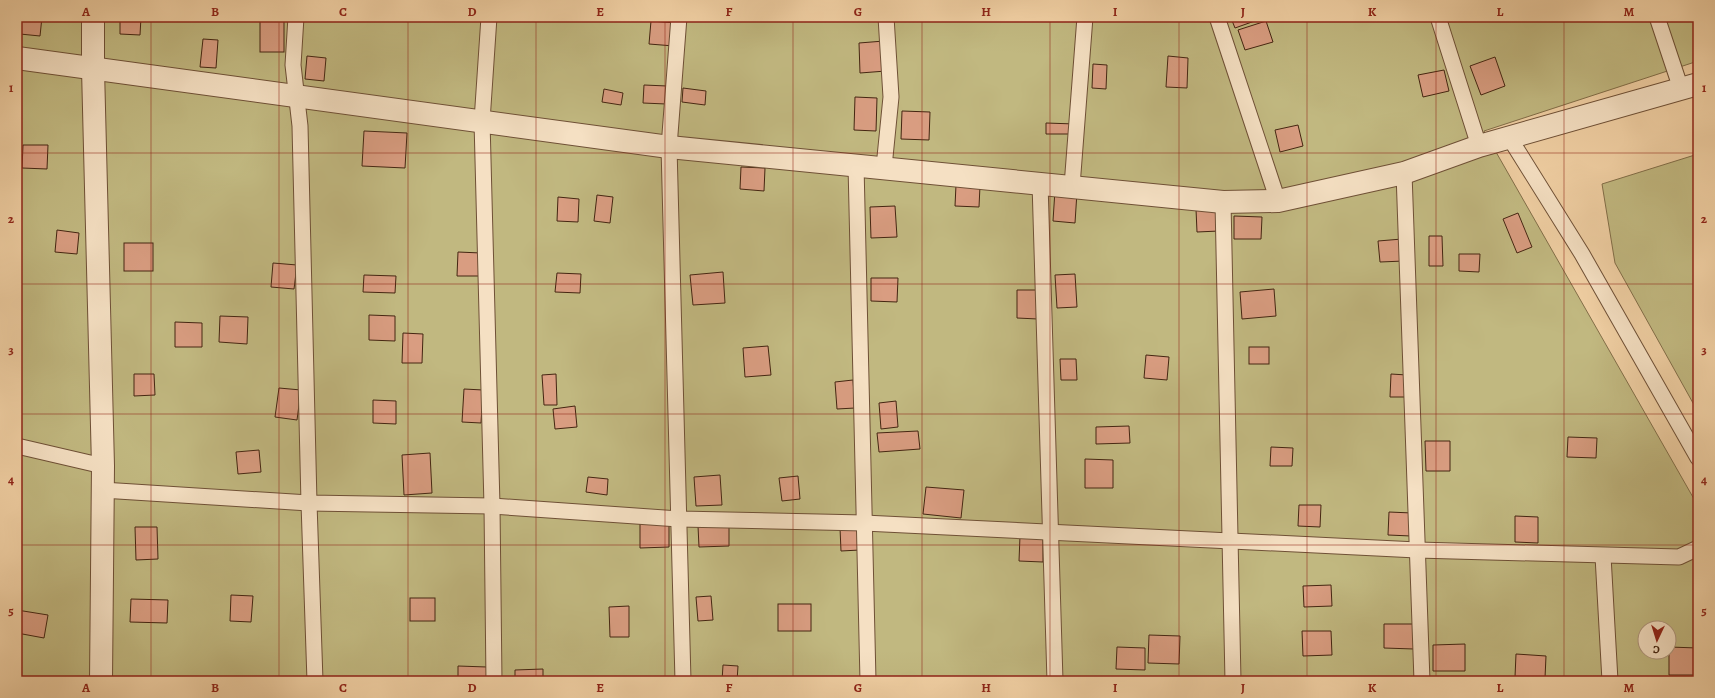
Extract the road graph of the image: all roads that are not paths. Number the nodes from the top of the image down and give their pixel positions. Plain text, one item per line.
1 (94, 17) edge
2 (296, 17) edge
3 (489, 17) edge
4 (679, 17) edge
5 (886, 17) edge
6 (1085, 17) edge
7 (1217, 17) edge
8 (1438, 17) edge
9 (1658, 17) edge
10 (17, 58) edge
11 (93, 69) junction
12 (1690, 86) edge
13 (297, 96) junction
14 (482, 121) junction
15 (1509, 138) junction
16 (1479, 146) junction
17 (669, 147) junction
18 (856, 165) junction
19 (884, 167) junction
20 (1404, 173) junction
21 (1040, 183) junction
22 (1072, 186) junction
23 (1278, 201) junction
24 (1223, 202) junction
25 (17, 446) edge
26 (1698, 458) edge
27 (103, 466) junction
28 (102, 490) junction
29 (309, 503) junction
30 (492, 506) junction
31 (679, 519) junction
32 (864, 523) junction
33 (1050, 532) junction
34 (1230, 542) junction
35 (1698, 548) edge
36 (1417, 550) junction
37 (1603, 556) junction
38 (101, 681) edge
39 (315, 681) edge
40 (494, 681) edge
41 (683, 681) edge
42 (868, 681) edge
43 (1055, 681) edge
44 (1233, 681) edge
45 (1422, 681) edge
46 (1610, 681) edge

1 - 11 street
2 - 13 lane
3 - 14 lane
4 - 17 lane
5 - 19 lane
6 - 22 lane
7 - 23 lane
8 - 16 lane
9 - 12 lane
10 - 11 street
11 - 13 street
11 - 27 street
12 - 15 street
13 - 14 street
13 - 29 lane
14 - 17 street
14 - 30 lane
15 - 16 street
15 - 26 lane
16 - 20 street
17 - 18 street
17 - 31 lane
18 - 19 street
18 - 32 lane
19 - 21 street
20 - 23 street
20 - 36 lane
21 - 22 street
21 - 33 lane
22 - 24 street
23 - 24 street
24 - 34 lane
25 - 27 lane
27 - 28 street
28 - 29 lane
28 - 38 street
29 - 30 lane
29 - 39 lane
30 - 31 lane
30 - 40 lane
31 - 32 lane
31 - 41 lane
32 - 33 lane
32 - 42 lane
33 - 34 lane
33 - 43 lane
34 - 36 lane
34 - 44 lane
35 - 37 lane
36 - 37 lane
36 - 45 lane
37 - 46 lane

